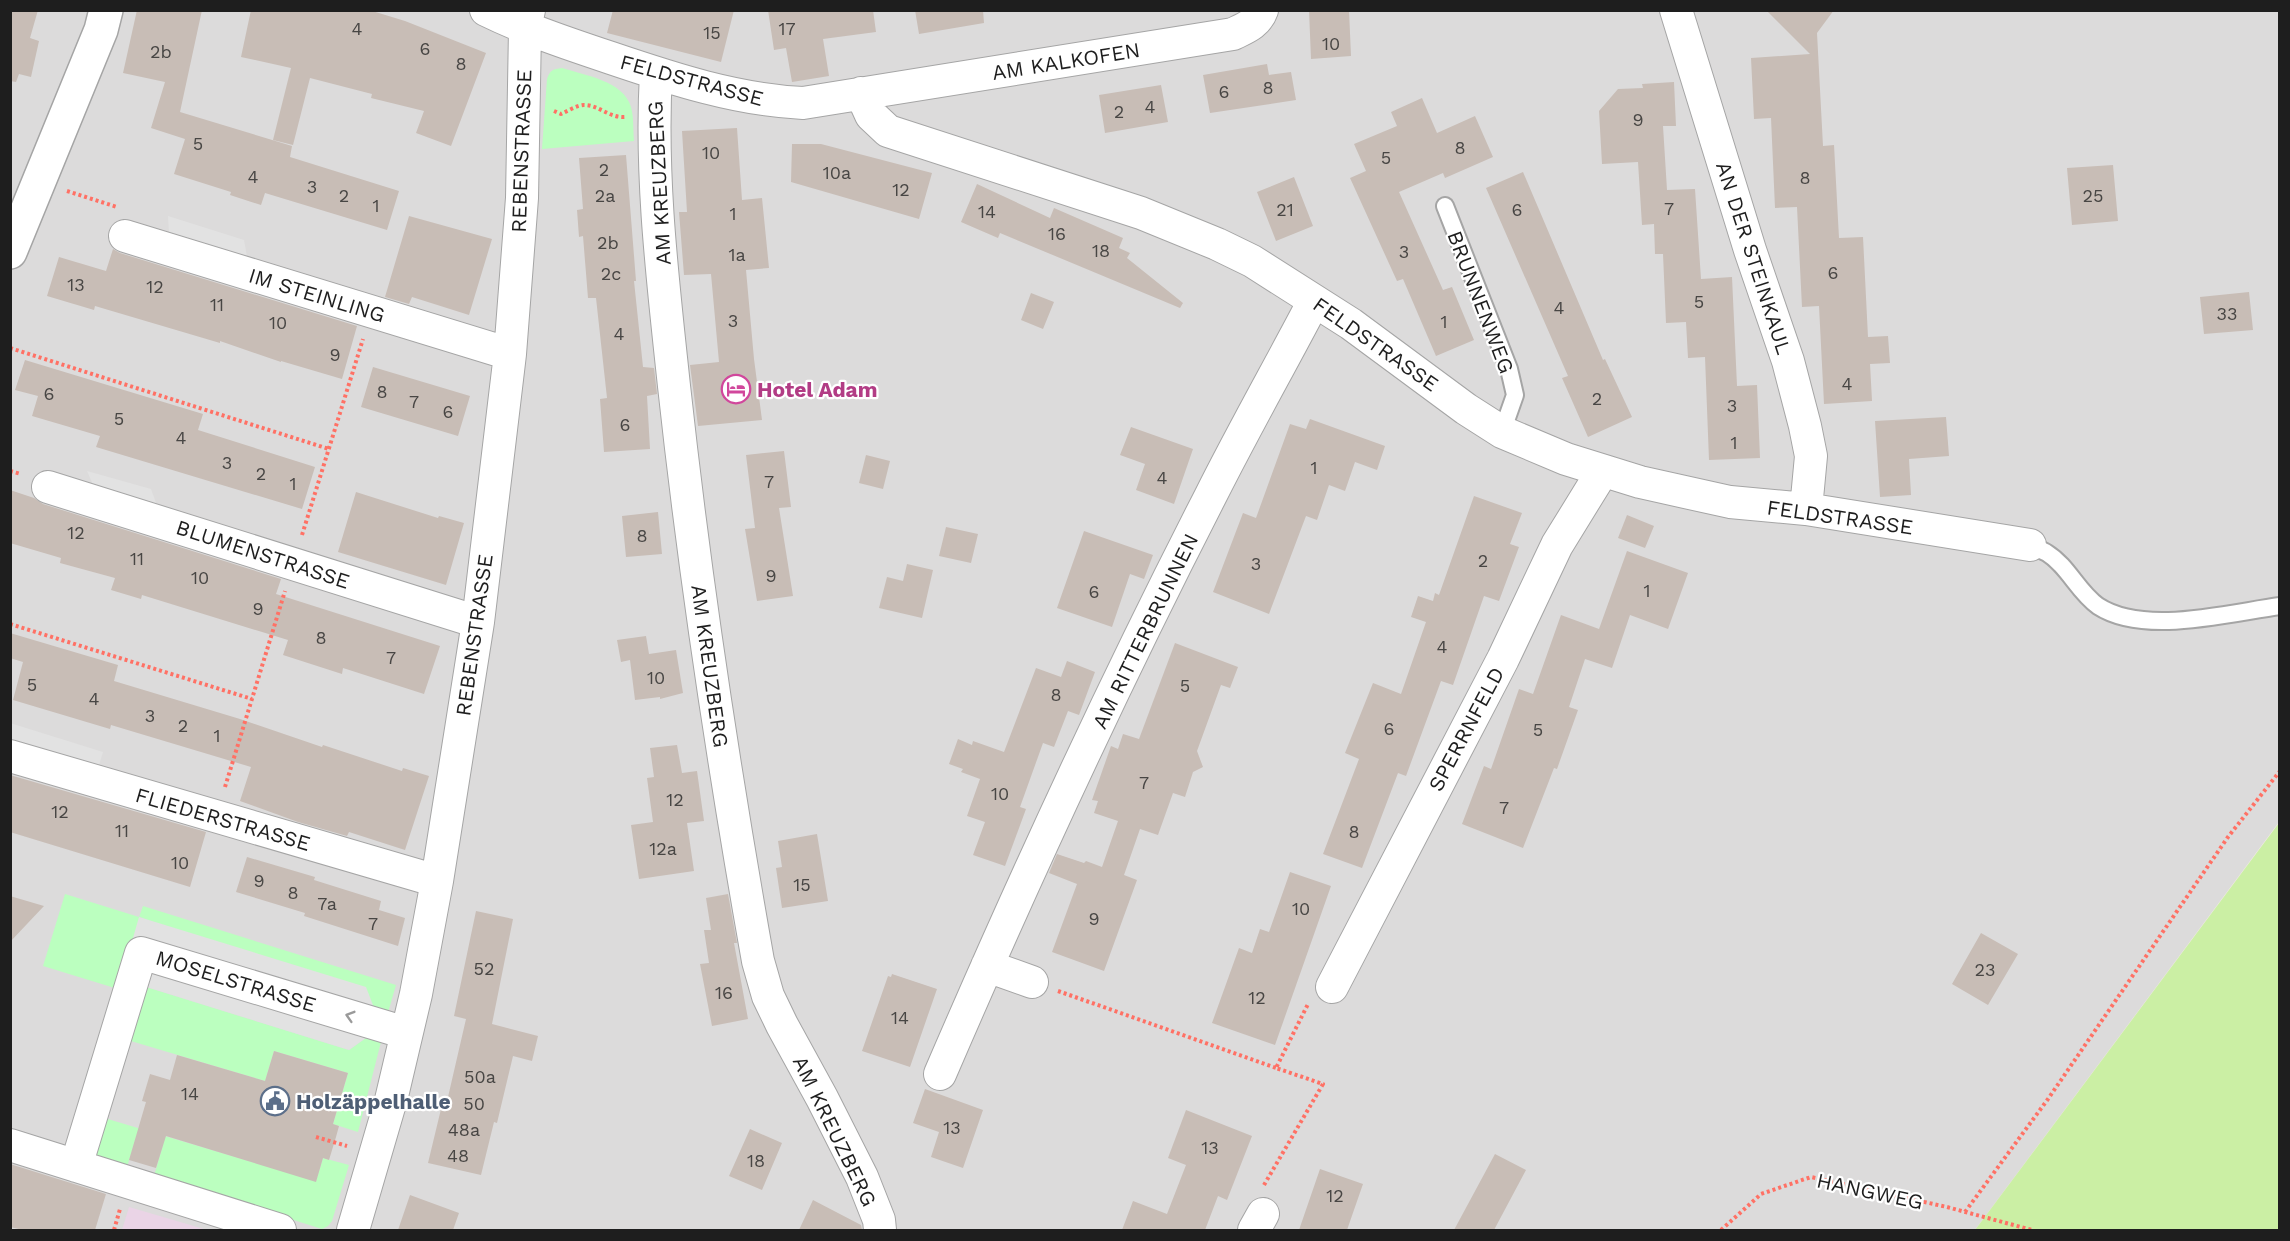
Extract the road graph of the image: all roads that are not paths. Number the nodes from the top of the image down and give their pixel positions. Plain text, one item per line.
1 (106, 10) edge
2 (486, 10) edge
3 (1262, 10) edge
4 (1676, 10) edge
5 (527, 20) edge
6 (656, 73) junction
7 (861, 93) junction
8 (1445, 206) dead end
9 (125, 236) road end
10 (10, 252) edge
11 (1314, 301) junction
12 (510, 354) junction
13 (1502, 432) junction
14 (1602, 472) junction
15 (48, 487) dead end
16 (1806, 509) junction
17 (2030, 546) joint
18 (2280, 606) edge
19 (478, 621) junction
20 (10, 756) edge
21 (436, 882) junction
22 (987, 966) junction
23 (1032, 982) dead end
24 (1332, 987) road end
25 (406, 1033) junction
26 (940, 1074) dead end
27 (10, 1145) edge
28 (76, 1166) junction
29 (280, 1230) edge
30 (353, 1230) edge
31 (880, 1230) edge

1 - 10 street
2 - 5 street, FELDSTRASSE
3 - 7 street, AM KALKOFEN
4 - 16 street, AN DER STEINKAUL
5 - 6 street, FELDSTRASSE
5 - 12 street, REBENSTRASSE
6 - 7 street, FELDSTRASSE
6 - 31 street, AM KREUZBERG
7 - 11 street, FELDSTRASSE
8 - 13 lane, BRUNNENWEG
9 - 12 street, IM STEINLING
11 - 13 street, FELDSTRASSE
11 - 22 street, AM RITTERBRUNNEN
12 - 19 street, REBENSTRASSE
13 - 14 street, FELDSTRASSE
14 - 16 street, FELDSTRASSE
14 - 24 street, SPERRNFELD
15 - 19 street, BLUMENSTRASSE
16 - 17 street, FELDSTRASSE
17 - 18 lane, FELDSTRASSE
19 - 21 street, REBENSTRASSE
20 - 21 street, FLIEDERSTRASSE
21 - 25 street, REBENSTRASSE
22 - 23 street
22 - 26 street, AM RITTERBRUNNEN
25 -> 28 street, MOSELSTRASSE
25 - 30 street, REBENSTRASSE
27 - 28 street
28 - 29 street

